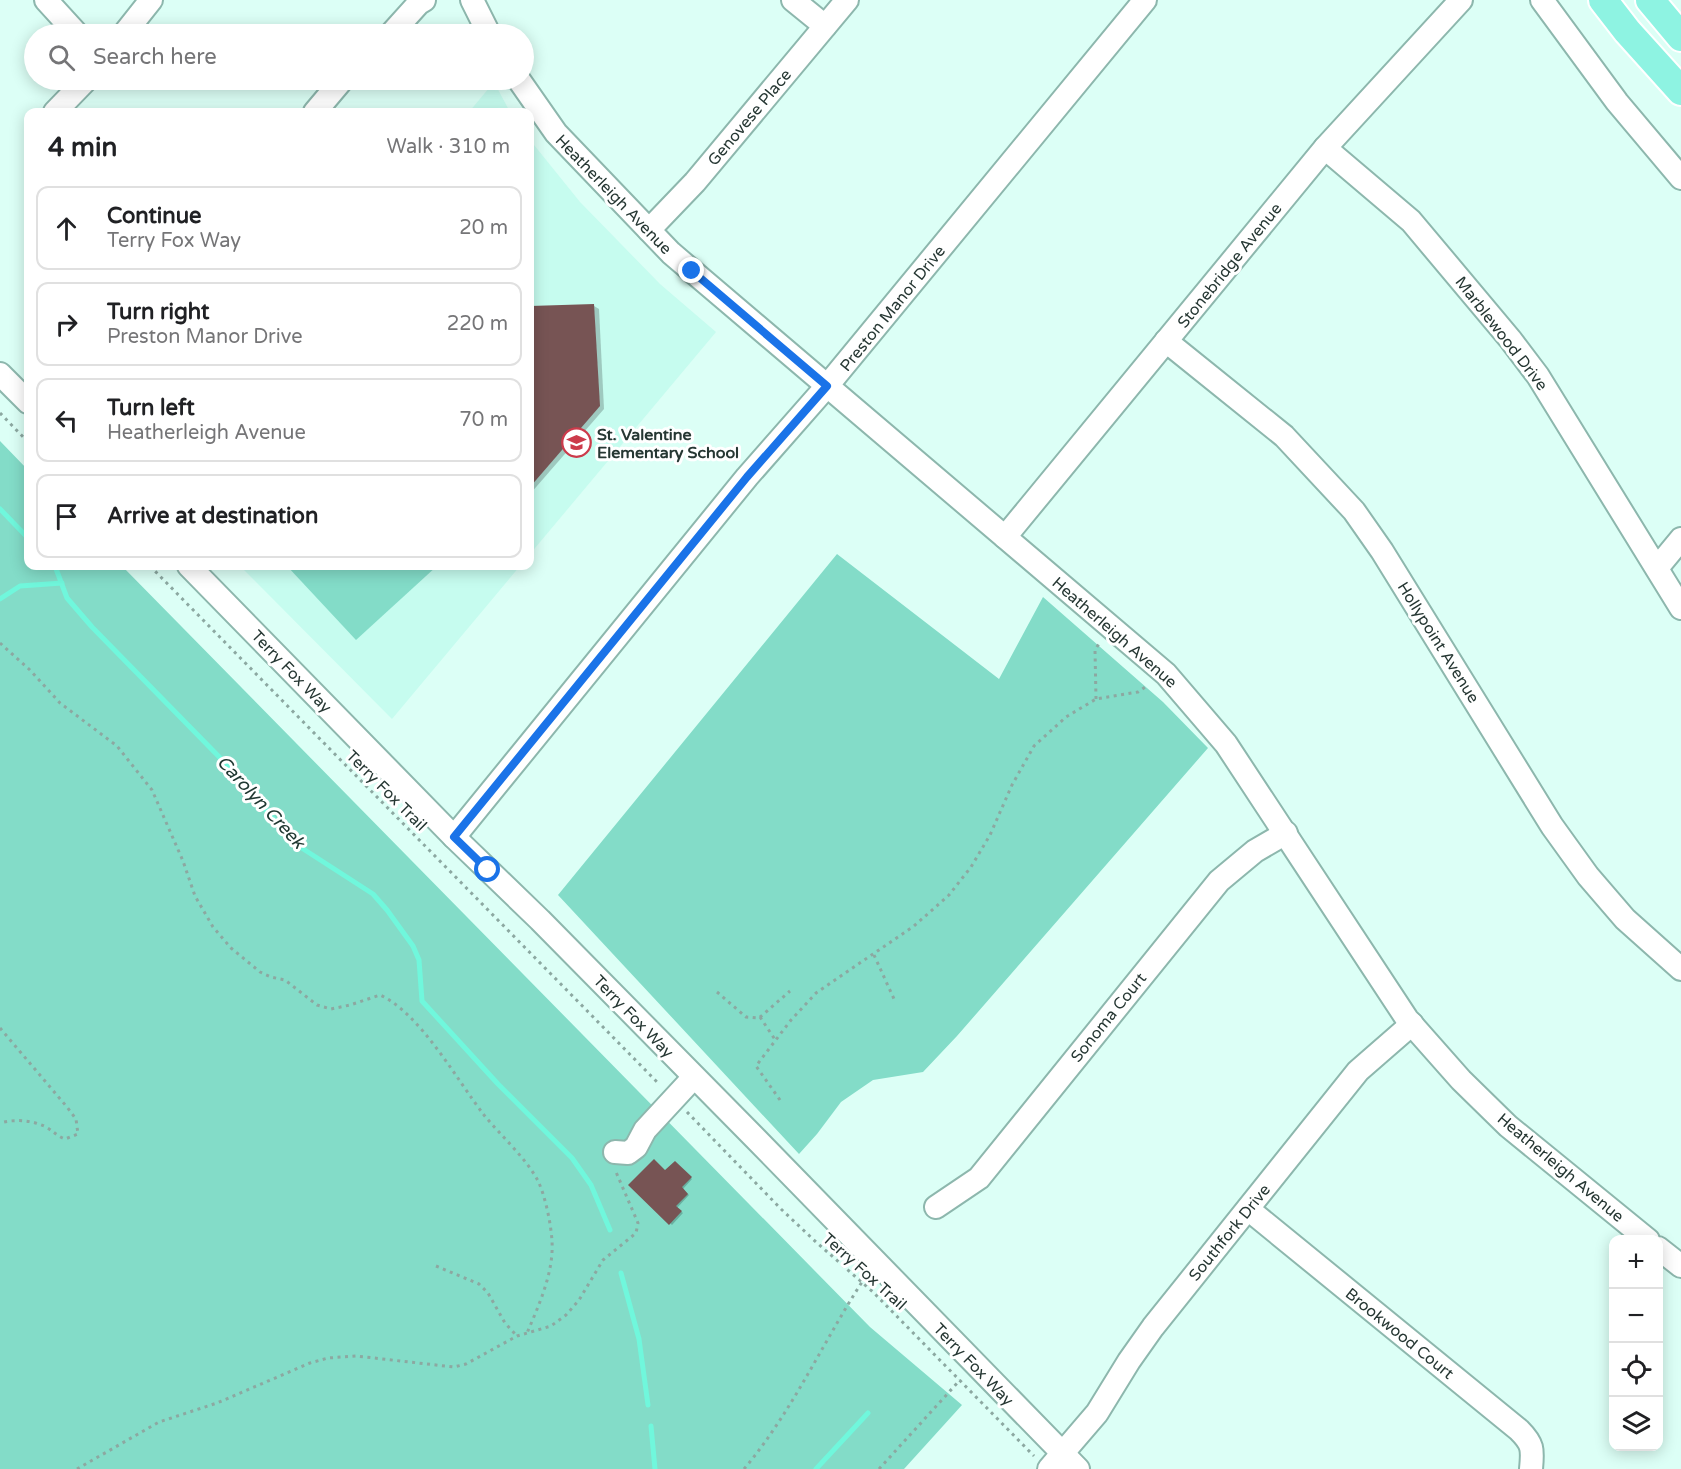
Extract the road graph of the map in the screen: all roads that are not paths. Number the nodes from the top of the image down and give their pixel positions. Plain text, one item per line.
1 (46, 0) edge
2 (151, 0) edge
3 (424, 0) edge
4 (472, 0) edge
5 (793, 0) edge
6 (846, 0) edge
7 (1145, 0) edge
8 (1461, 0) edge
9 (1542, 0) edge
10 (1603, 0) edge
11 (1650, 0) edge
12 (68, 24) edge
13 (132, 24) edge
14 (400, 24) edge
15 (484, 24) edge
16 (825, 26) junction
17 (1681, 37) edge
18 (77, 90) edge
19 (334, 90) edge
20 (526, 90) edge
21 (1681, 91) edge
22 (60, 108) edge
23 (318, 108) edge
24 (1325, 148) junction
25 (1681, 178) edge
26 (649, 230) junction
27 (1166, 341) junction
28 (0, 374) edge
29 (827, 386) junction
30 (24, 398) edge
31 (1005, 537) junction
32 (1681, 539) edge
33 (1657, 568) junction
34 (193, 570) edge
35 (1681, 608) edge
36 (1286, 833) junction
37 (454, 837) junction
38 (1681, 969) edge
39 (1412, 1024) junction
40 (693, 1077) junction
41 (615, 1152) road end
42 (936, 1207) dead end
43 (1248, 1209) junction
44 (1643, 1235) edge
45 (1663, 1251) edge
46 (1681, 1266) edge
47 (1063, 1464) edge
48 (1531, 1469) edge

1 - 12 street
2 - 13 street
3 - 14 street
4 - 15 street
5 - 16 street
6 - 16 street, Genovese Place
7 - 29 street, Preston Manor Drive
8 - 24 street, Stonebridge Avenue
9 - 25 street
10 - 21 main road
11 - 17 main road
16 - 26 street, Genovese Place
18 - 22 street
19 - 23 street
20 - 26 street, Heatherleigh Avenue
24 - 27 street, Stonebridge Avenue
24 - 33 street, Marblewood Drive
26 - 29 street, Heatherleigh Avenue
27 - 31 street, Stonebridge Avenue
27 - 38 street, Hollypoint Avenue
28 - 30 street
29 - 31 street, Heatherleigh Avenue
29 - 37 street, Preston Manor Drive
31 - 36 street, Heatherleigh Avenue
32 - 33 street
33 - 35 street, Marblewood Drive
34 - 37 street, Terry Fox Way
36 - 39 street, Heatherleigh Avenue
36 - 42 street, Sonoma Court
37 - 40 street, Terry Fox Way
39 - 43 street, Southfork Drive
39 - 44 street, Heatherleigh Avenue
40 - 41 street
40 - 47 street, Terry Fox Way
43 - 47 street, Southfork Drive
43 - 48 street, Brookwood Court
45 - 46 street

